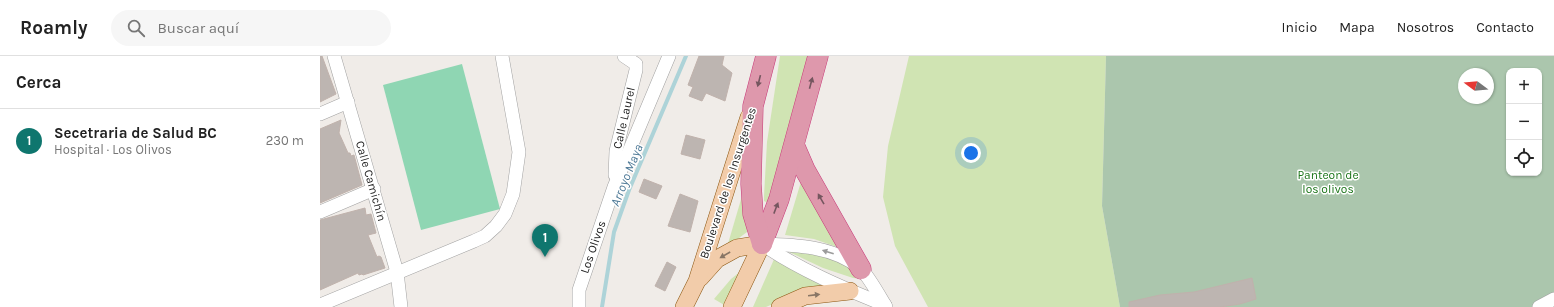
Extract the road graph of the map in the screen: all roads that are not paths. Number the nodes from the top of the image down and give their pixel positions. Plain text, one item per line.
1 (334, 56) edge
2 (502, 56) edge
3 (624, 56) edge
4 (669, 56) edge
5 (766, 56) edge
6 (818, 56) edge
7 (348, 102) junction
8 (753, 106) junction
9 (320, 114) edge
10 (795, 147) junction
11 (614, 187) junction
12 (374, 189) junction
13 (320, 212) edge
14 (762, 244) junction
15 (861, 269) junction
16 (398, 272) junction
17 (697, 281) junction
18 (850, 291) junction
19 (1554, 299) edge
20 (320, 305) edge
21 (886, 306) edge
22 (401, 307) edge
23 (579, 307) edge
24 (684, 307) edge
25 (732, 307) edge
26 (780, 307) edge
27 (1539, 307) edge

1 - 7 street, Calle Camichín
2 - 16 street
3 - 11 street, Calle Laurel
4 - 11 street, Los Olivos
5 -> 8 highway, Boulevard de los Insurgentes
10 -> 6 highway
7 - 9 street
7 - 12 street, Calle Camichín
8 - 14 highway
8 - 17 main road, Boulevard de los Insurgentes
14 -> 10 highway
15 -> 10 highway
11 - 23 street, Los Olivos
12 - 13 street
12 - 16 street, Calle Camichín
15 -> 14 street
14 -> 17 main road
14 - 18 street
14 - 25 main road
15 - 21 street
16 - 20 street
16 - 22 street, Calle Camichín
17 - 24 main road, Boulevard de los Insurgentes
18 - 21 street
26 -> 18 main road
19 - 27 street

